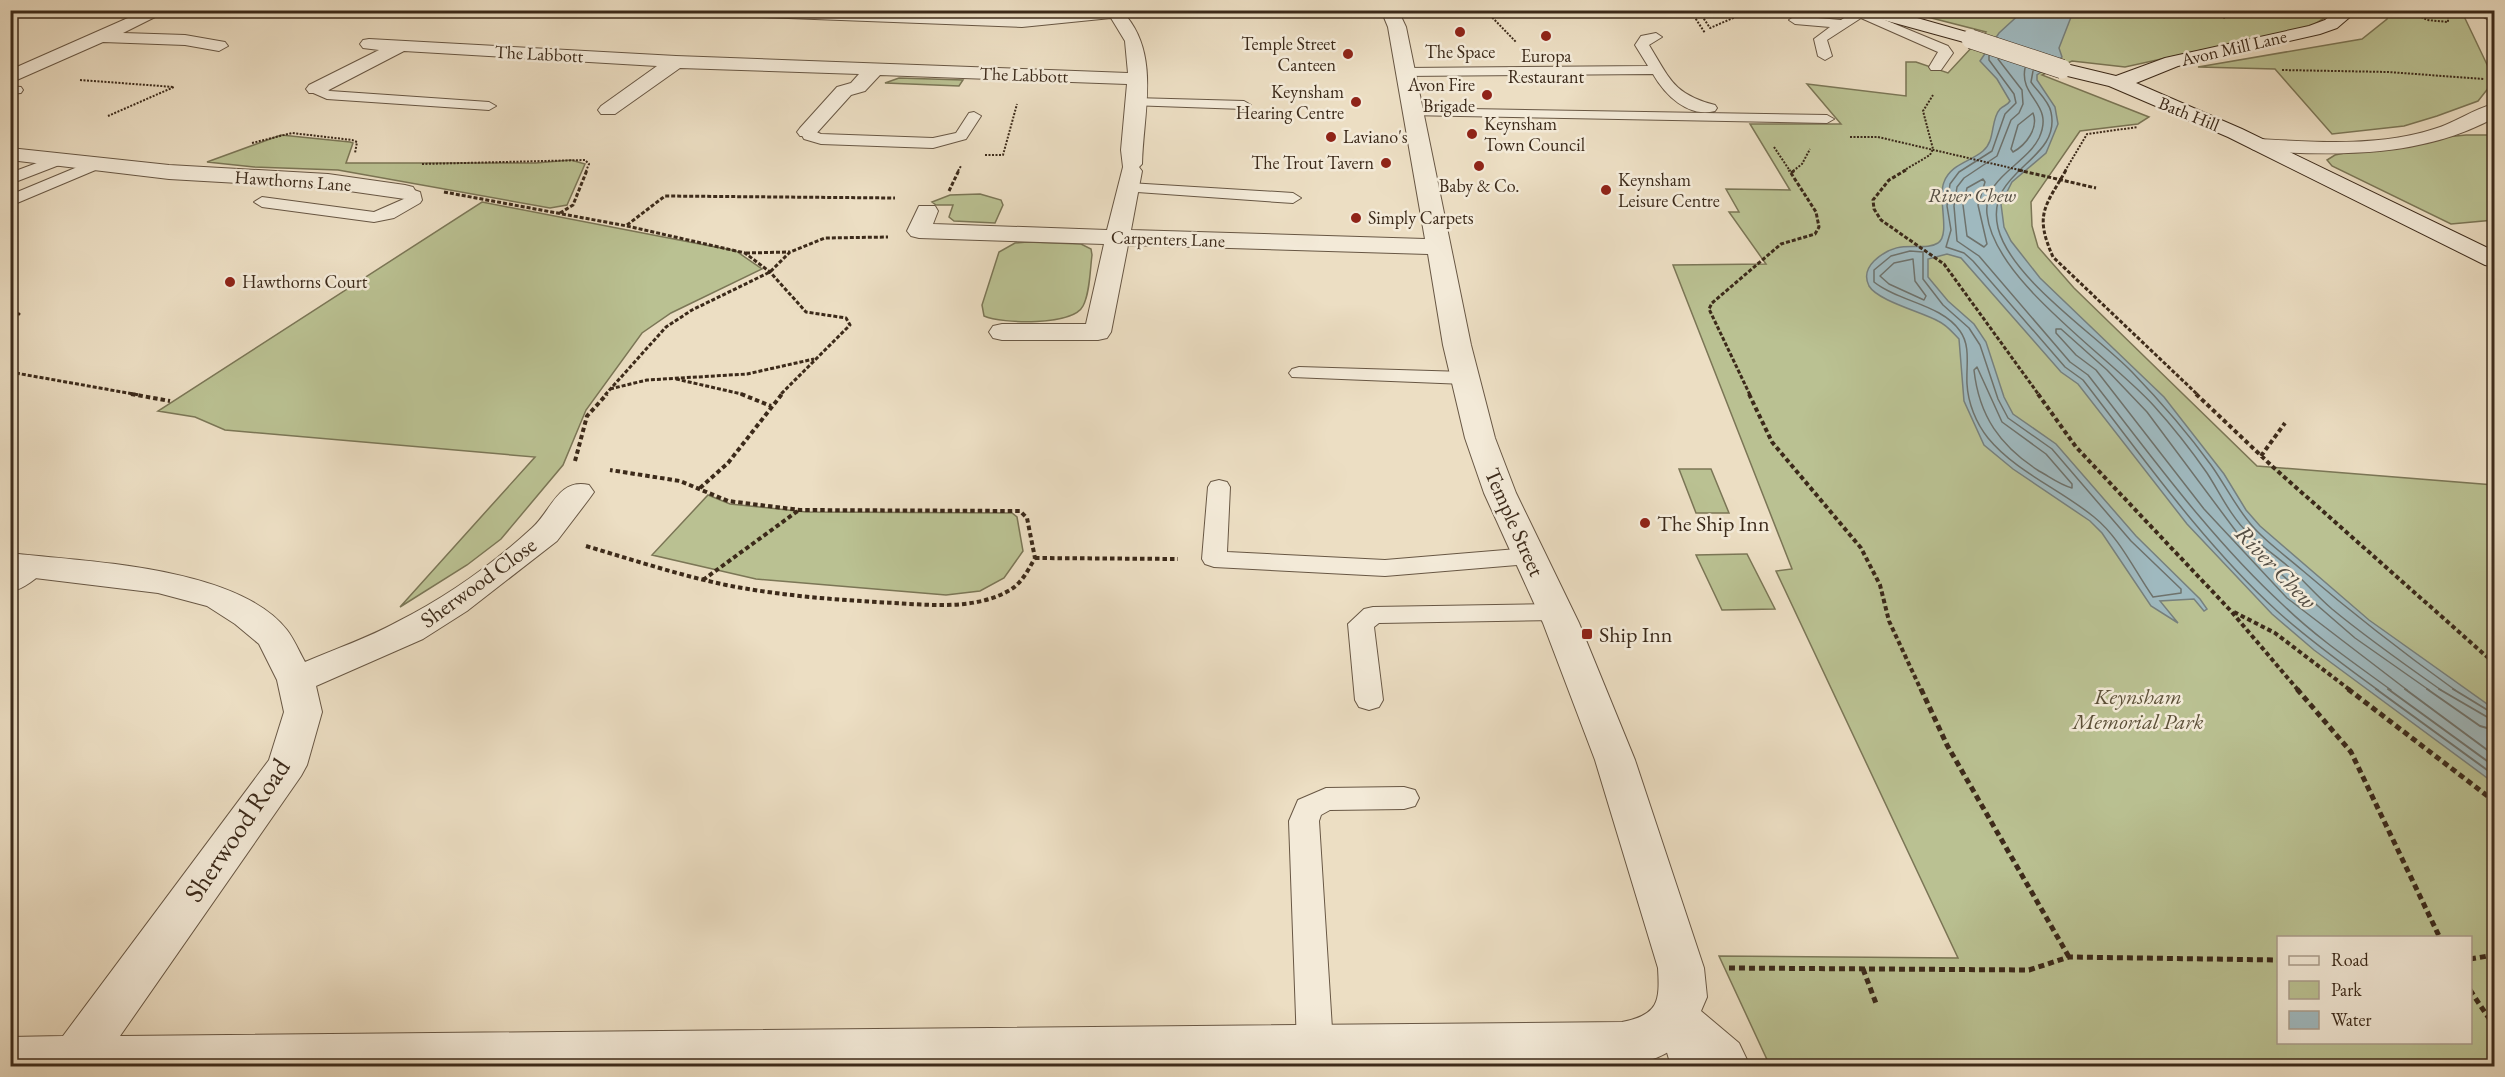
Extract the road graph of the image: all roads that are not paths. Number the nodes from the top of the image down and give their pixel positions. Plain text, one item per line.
1 (161, 10) edge
2 (712, 10) edge
3 (1144, 10) edge
4 (1389, 10) edge
5 (1866, 10) edge
6 (2350, 10) edge
7 (2479, 10) edge
8 (1116, 13) junction
9 (993, 15) edge
10 (2494, 18) edge
11 (1795, 20) dead end
12 (1844, 24) junction
13 (1656, 37) dead end
14 (98, 38) junction
15 (369, 44) dead end
16 (219, 46) dead end
17 (401, 46) junction
18 (21, 52) dead end
19 (61, 54) junction
20 (1825, 56) dead end
21 (676, 62) junction
22 (1936, 67) dead end
23 (874, 70) junction
24 (1659, 70) junction
25 (1404, 72) junction
26 (1508, 73) junction
27 (1137, 79) junction
28 (2116, 82) junction
29 (1568, 85) dead end
30 (12, 86) edge
31 (316, 89) joint
32 (1134, 102) junction
33 (1244, 105) dead end
34 (489, 106) dead end
35 (1742, 109) dead end
36 (608, 110) dead end
37 (1412, 112) junction
38 (2492, 115) edge
39 (974, 116) dead end
40 (1827, 119) dead end
41 (807, 132) joint
42 (2255, 146) junction
43 (10, 154) edge
44 (61, 159) junction
45 (99, 163) junction
46 (1130, 174) junction
47 (10, 179) edge
48 (405, 192) joint
49 (1293, 198) dead end
50 (10, 201) edge
51 (262, 202) dead end
52 (927, 211) dead end
53 (1119, 238) junction
54 (1438, 247) junction
55 (2494, 260) edge
56 (1002, 332) dead end
57 (1299, 373) dead end
58 (1465, 378) junction
59 (576, 480) road end
60 (1219, 487) dead end
61 (1530, 556) junction
62 (18, 572) edge
63 (1556, 612) junction
64 (296, 680) junction
65 (1369, 699) dead end
66 (1404, 798) dead end
67 (1651, 1042) edge
68 (1315, 1045) junction
69 (10, 1059) edge
70 (75, 1059) junction
71 (1689, 1066) edge
72 (1726, 1066) edge

1 - 14 street
2 - 9 street
3 - 8 street
4 - 25 street, Temple Street
5 - 12 lane
5 - 22 lane
5 - 28 street, Bath Hill, bridge
6 - 28 street, Avon Mill Lane
7 - 10 street
8 - 9 street
8 - 27 street
11 - 12 lane
12 - 20 lane
13 - 24 lane
14 - 16 street
14 - 19 street
15 - 17 street, The Labbott
17 - 21 street, The Labbott
17 - 31 street
18 - 19 street
19 - 30 street
21 - 23 street, The Labbott
21 - 36 street
23 - 27 street, The Labbott
23 - 41 street
24 - 26 lane
24 - 35 lane
25 - 26 lane
25 - 37 street, Temple Street
26 - 29 lane
27 - 32 street
28 - 42 street, Bath Hill
31 - 34 lane
32 - 33 lane
32 - 46 street
37 - 40 lane
37 - 54 street, Temple Street
38 - 42 street
39 - 41 lane
42 - 55 street, Bath Hill
43 - 44 street, Hawthorns Lane
44 - 45 street, Hawthorns Lane
44 - 47 lane
45 - 48 street, Hawthorns Lane
45 - 50 lane
46 - 49 lane
46 - 53 street
48 - 51 lane, Hawthorns Lane
52 - 53 street, Carpenters Lane
53 - 54 street, Carpenters Lane
53 - 56 street
54 - 58 street, Temple Street
57 - 58 lane
58 - 61 street, Temple Street
59 - 64 street, Sherwood Close
60 - 61 lane
61 - 63 street, Temple Street
62 - 64 street, Sherwood Road
63 - 65 lane
63 - 67 street, Temple Street
64 - 70 street, Sherwood Road
66 - 68 lane
67 - 68 street
67 - 71 lane
67 - 72 street
68 - 70 street
69 - 70 street

